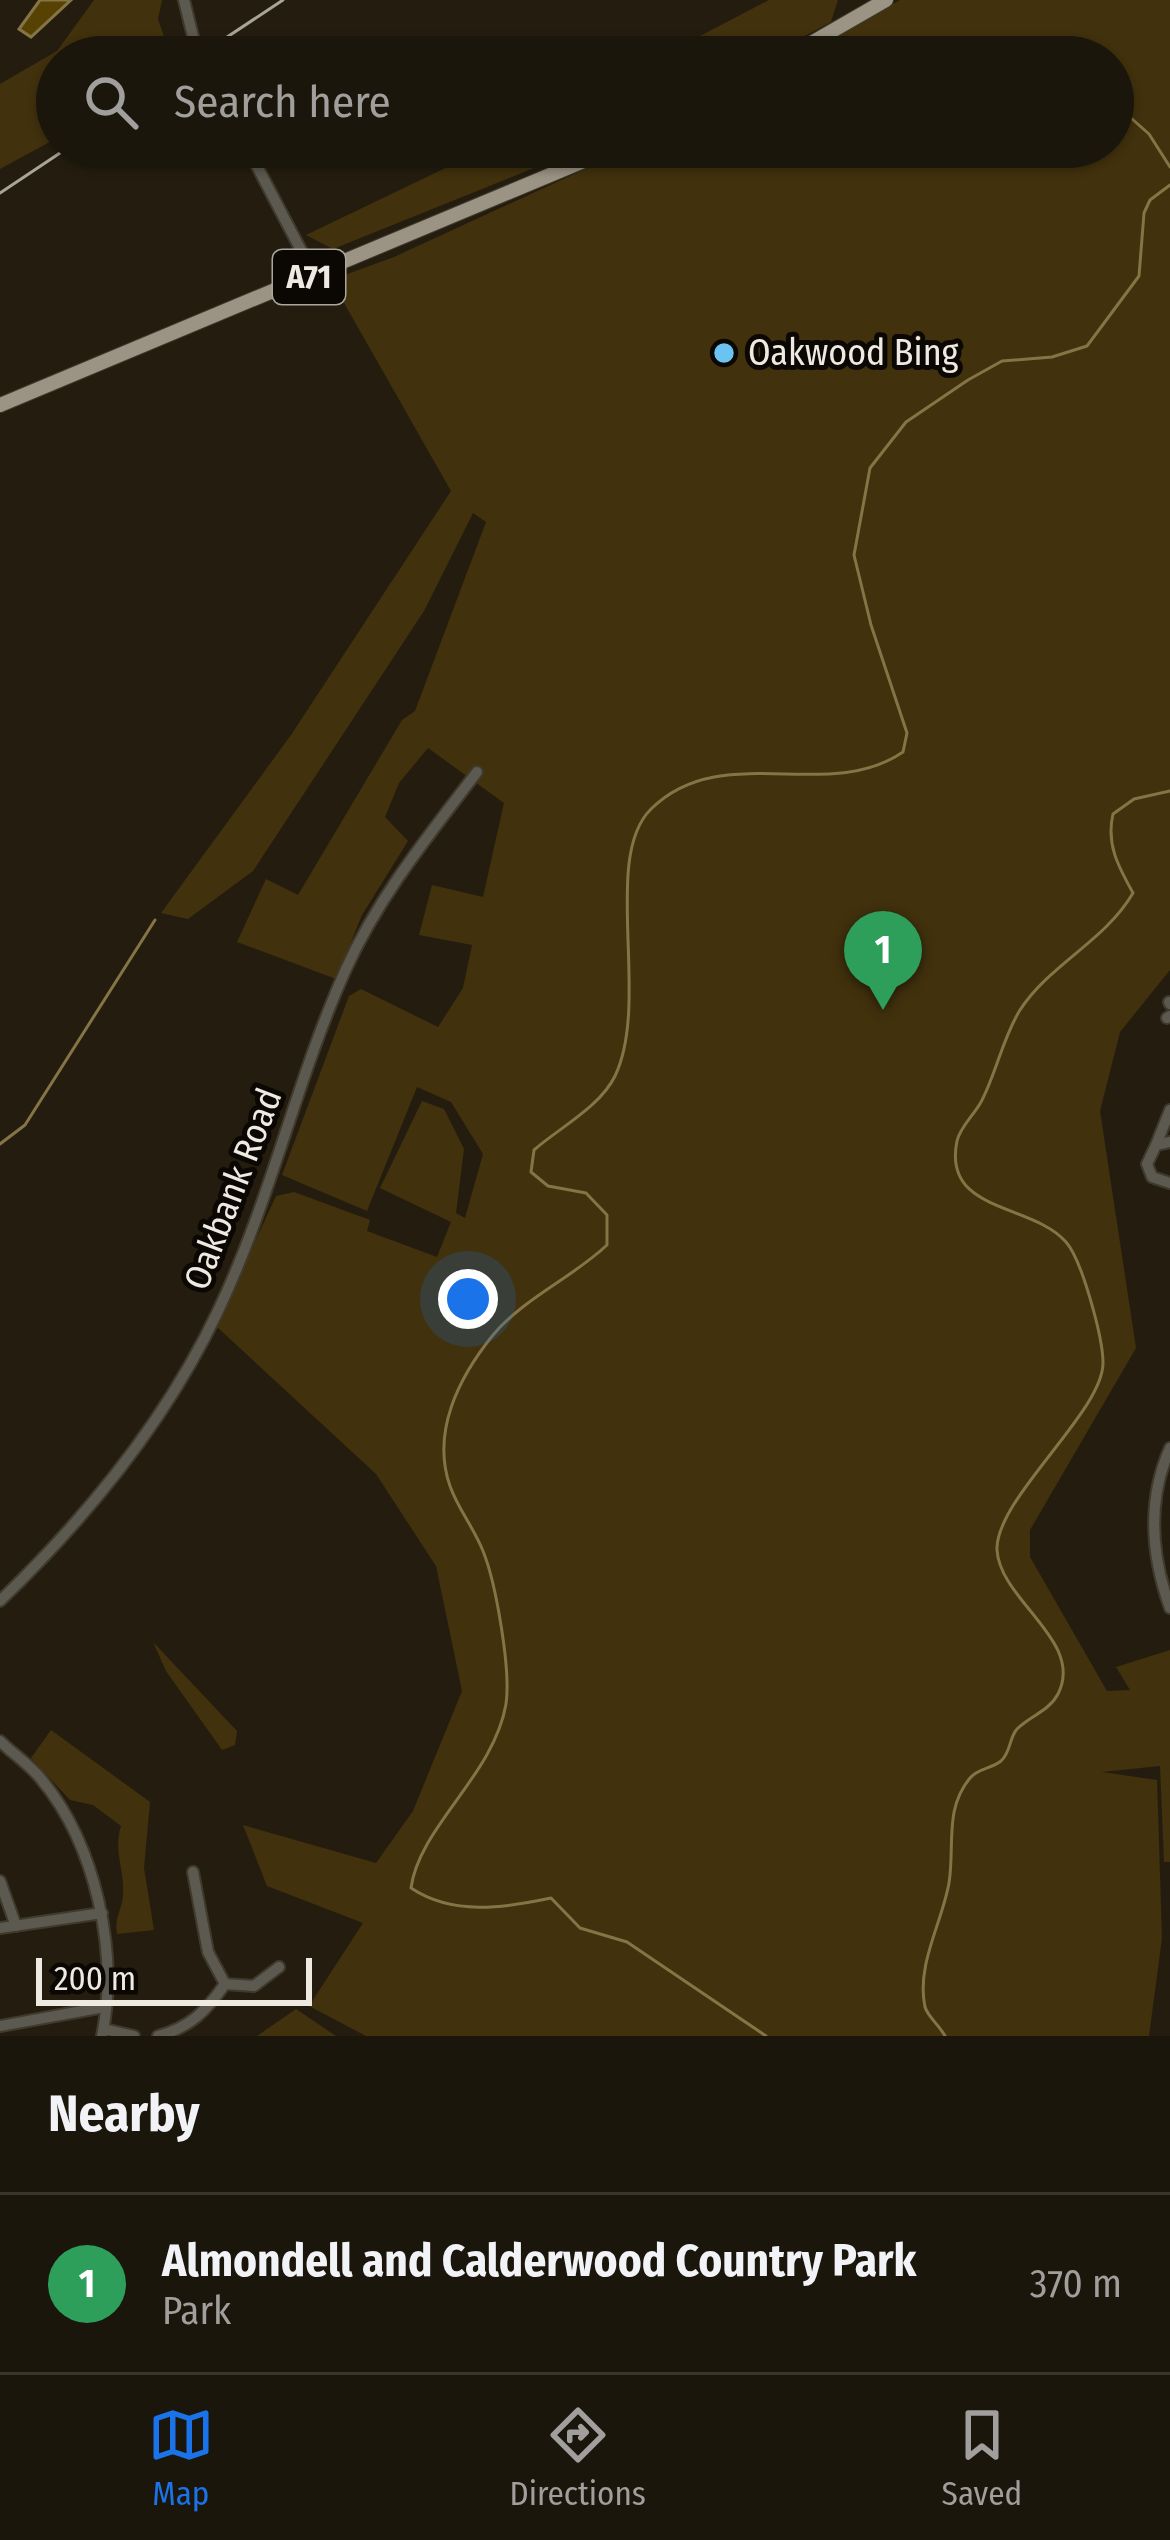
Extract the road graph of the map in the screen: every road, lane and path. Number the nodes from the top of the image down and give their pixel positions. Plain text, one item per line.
1 (184, 0) edge
2 (886, 0) edge
3 (193, 36) edge
4 (823, 36) edge
5 (258, 168) edge
6 (567, 168) edge
7 (314, 275) junction
8 (0, 405) edge
9 (477, 772) dead end
10 (1170, 1110) edge
11 (1170, 1142) edge
12 (1156, 1145) junction
13 (1170, 1183) edge
14 (1170, 1448) edge
15 (0, 1601) edge
16 (1170, 1608) edge
17 (0, 1741) edge
18 (193, 1872) dead end
19 (0, 1881) edge
20 (101, 1913) junction
21 (16, 1925) junction
22 (0, 1928) edge
23 (279, 1967) dead end
24 (225, 1984) junction
25 (104, 2007) junction
26 (0, 2026) edge
27 (103, 2033) edge
28 (162, 2035) edge
29 (134, 2036) edge

1 - 3 street
2 - 4 main road
5 - 7 street
6 - 7 main road, A71
7 - 8 main road, A71
9 - 15 street, Oakbank Road
10 - 12 street
11 - 12 street
12 - 13 street
14 - 16 street
17 - 20 street
18 - 24 street
19 - 21 street
20 - 21 street
20 - 25 street
21 - 22 street
23 - 24 street
24 - 28 street
25 - 26 street
25 - 27 street
27 - 29 street

